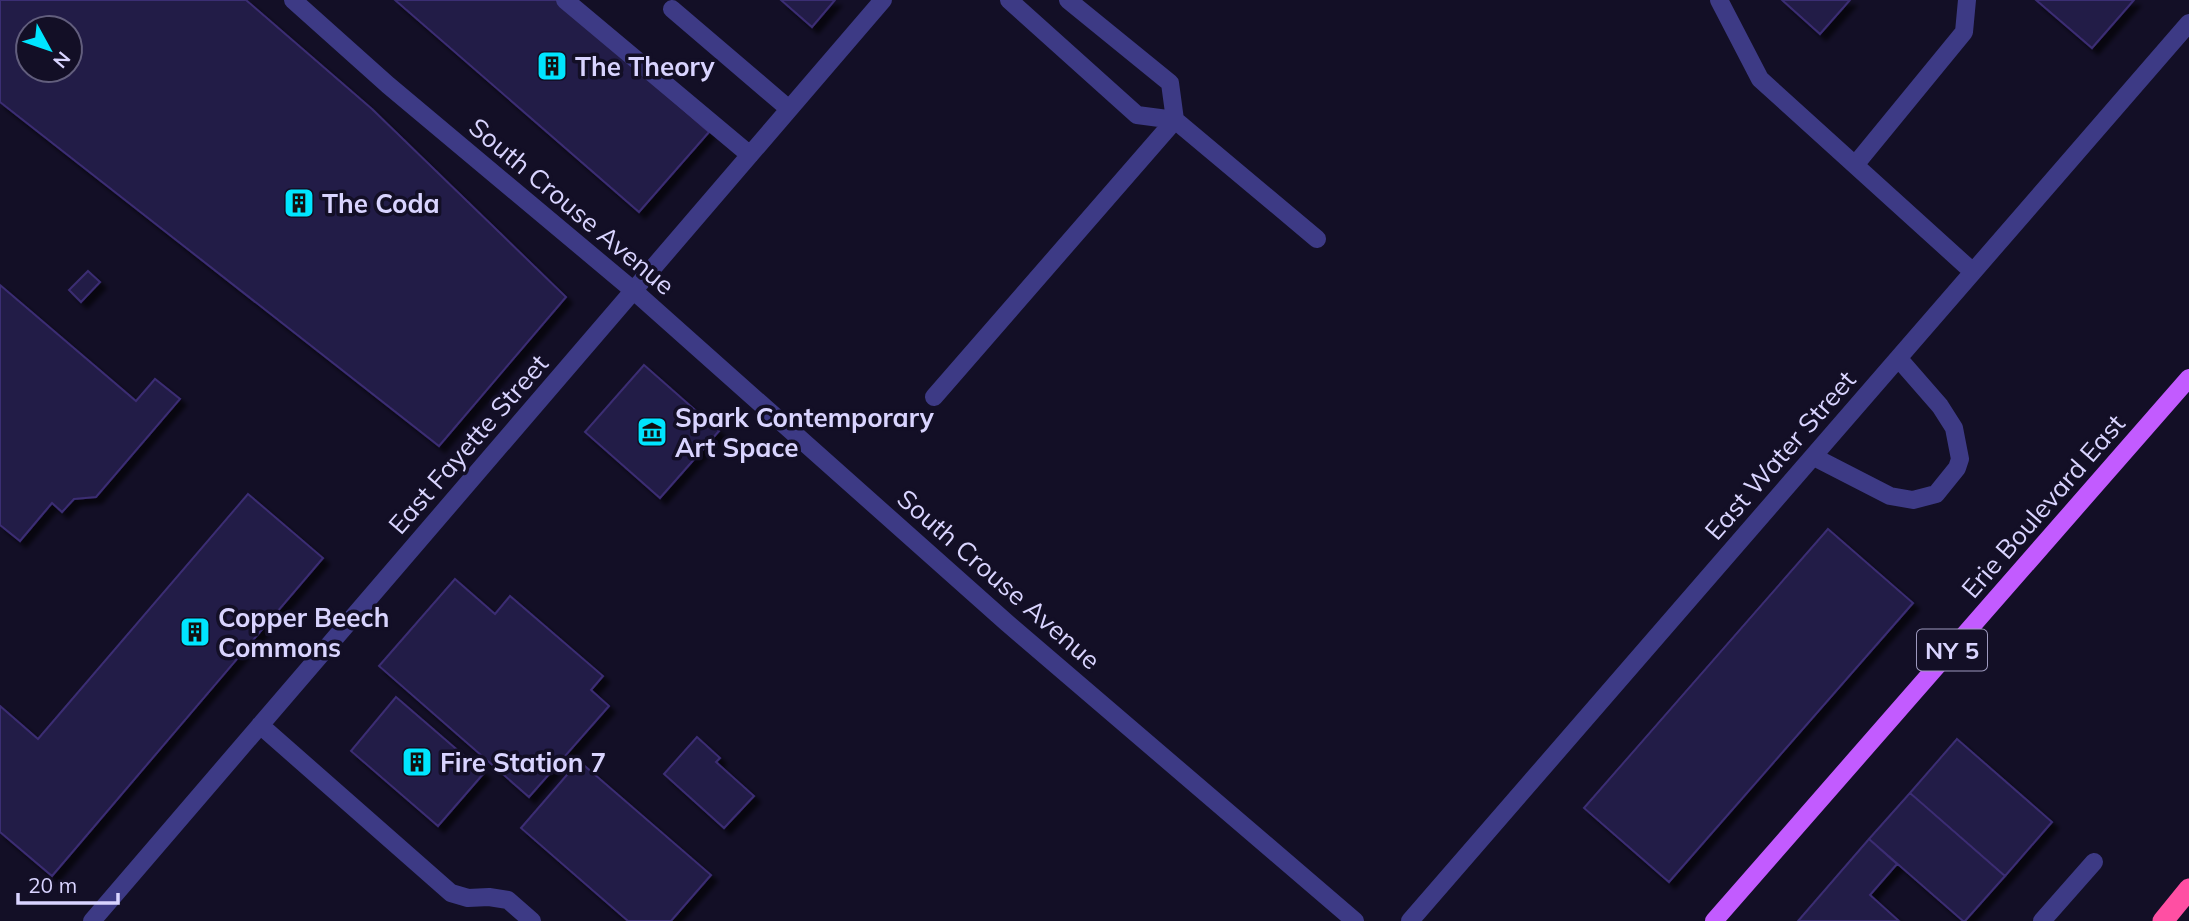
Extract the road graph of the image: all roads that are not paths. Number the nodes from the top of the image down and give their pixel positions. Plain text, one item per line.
1 (293, 0) edge
2 (565, 0) edge
3 (883, 0) edge
4 (1009, 0) edge
5 (1068, 0) edge
6 (1719, 0) edge
7 (1967, 0) edge
8 (672, 9) dead end
9 (2189, 23) edge
10 (789, 109) junction
11 (1175, 120) junction
12 (750, 155) junction
13 (1855, 165) junction
14 (1317, 239) dead end
15 (1973, 272) junction
16 (634, 291) junction
17 (1899, 359) junction
18 (2189, 378) edge
19 (934, 397) dead end
20 (1814, 457) junction
21 (260, 725) junction
22 (2094, 862) dead end
23 (2189, 889) edge
24 (92, 921) edge
25 (532, 921) edge
26 (1355, 921) edge
27 (1410, 921) edge
28 (1714, 921) edge
29 (2042, 921) edge
30 (2163, 921) edge

1 - 16 street, South Crouse Avenue
2 - 12 street
3 - 10 street, East Fayette Street
4 - 11 street
5 - 11 street
6 - 13 street
7 - 13 street
8 - 10 street
9 - 15 street, East Water Street
10 - 12 street, East Fayette Street
11 - 14 street
11 - 19 street
12 - 16 street, East Fayette Street
13 - 15 street
15 - 17 street, East Water Street
16 - 21 street, East Fayette Street
16 - 26 street, South Crouse Avenue
17 - 20 street, East Water Street
17 - 20 street
18 - 28 main road, Erie Boulevard East / NY 5
20 - 27 street, East Water Street
21 - 24 street, East Fayette Street
21 - 25 street
22 - 29 street
23 - 30 highway

